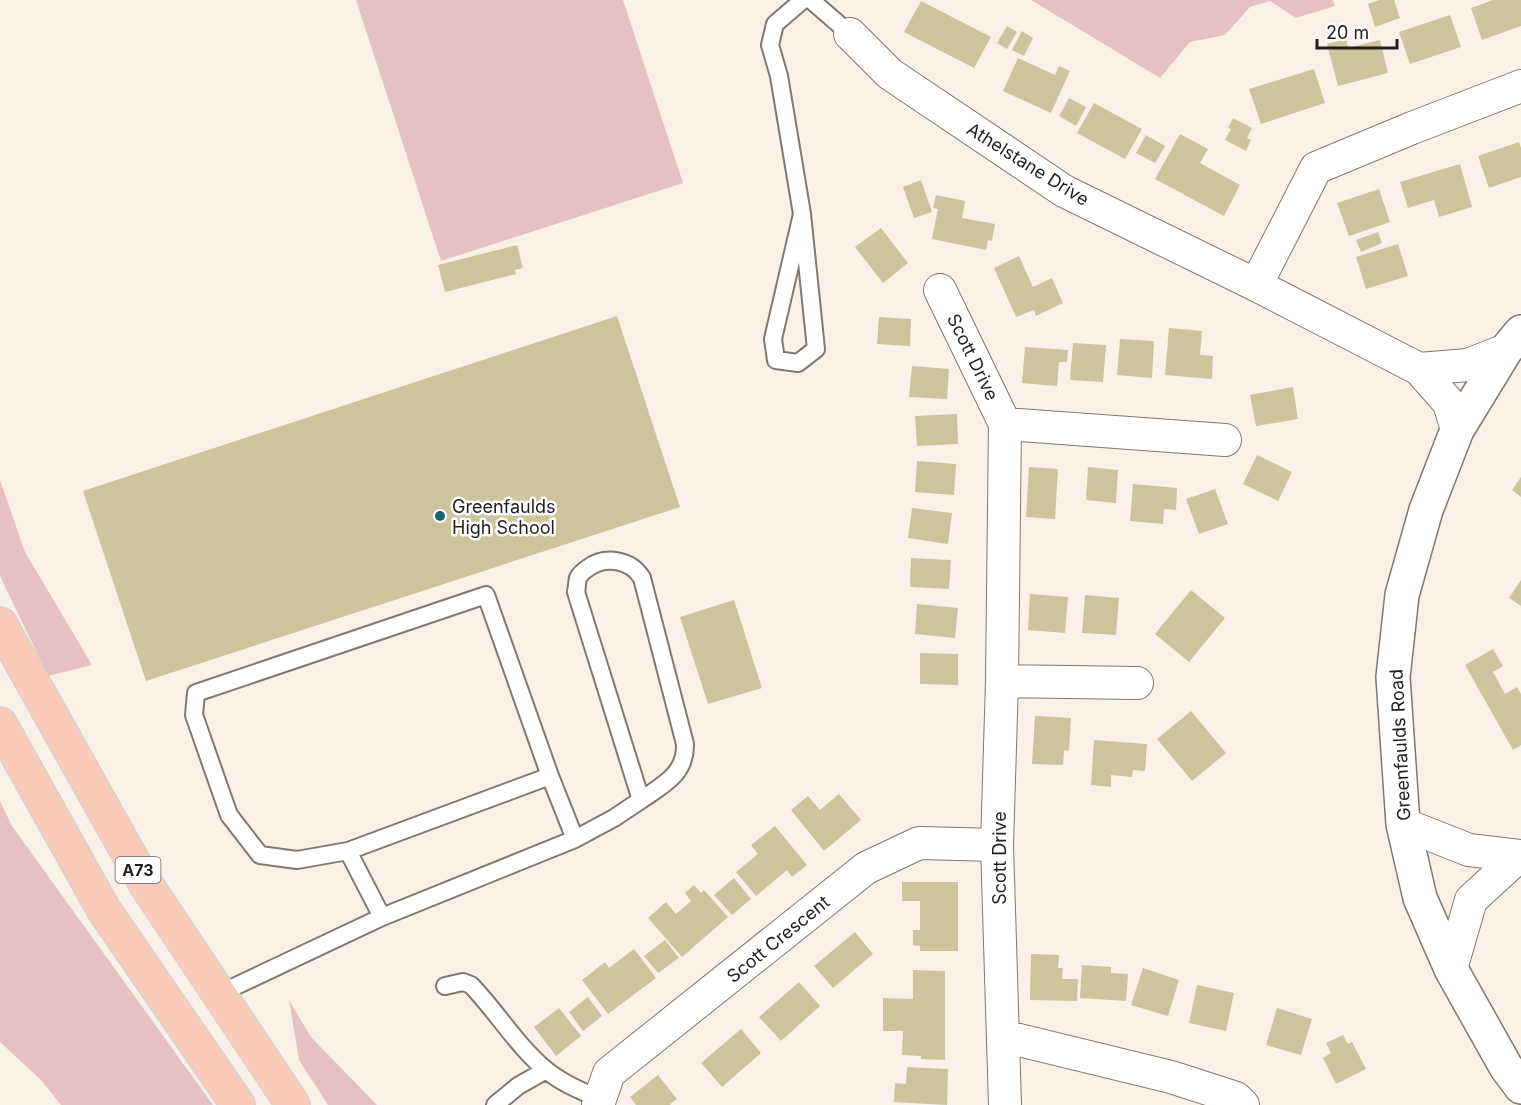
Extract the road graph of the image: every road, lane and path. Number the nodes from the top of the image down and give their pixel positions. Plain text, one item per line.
1 (803, 0) edge
2 (811, 0) edge
3 (850, 34) joint
4 (1521, 86) edge
5 (802, 214) junction
6 (1256, 285) junction
7 (940, 290) dead end
8 (1513, 341) edge
9 (1419, 369) junction
10 (1005, 424) junction
11 (1457, 430) junction
12 (1225, 440) dead end
13 (0, 624) edge
14 (1002, 681) junction
15 (1137, 683) dead end
16 (0, 724) edge
17 (550, 776) junction
18 (641, 801) junction
19 (1403, 824) junction
20 (574, 839) junction
21 (997, 845) junction
22 (348, 851) junction
23 (1520, 856) edge
24 (382, 917) junction
25 (1451, 969) junction
26 (446, 986) dead end
27 (219, 994) junction
28 (1003, 1036) junction
29 (546, 1070) junction
30 (1521, 1087) edge
31 (599, 1102) edge
32 (238, 1105) edge
33 (293, 1105) edge
34 (495, 1105) edge
35 (1005, 1105) edge
36 (1243, 1105) edge

1 - 5 lane
2 - 3 lane
3 - 6 street, Athelstane Drive
4 - 6 street
5 - 5 lane
6 - 9 street, Athelstane Drive
7 - 10 street, Scott Drive
8 - 9 street
8 - 11 street, Greenfaulds Road
9 - 11 street, Athelstane Drive
10 - 12 street
10 - 14 street, Scott Drive
11 - 19 street, Greenfaulds Road
13 - 27 main road, A73
14 - 15 street
14 - 21 street, Scott Drive
16 - 32 main road, A73
17 - 20 lane
17 - 22 lane
17 - 22 lane
18 - 18 lane
18 - 20 lane
19 - 23 street
19 - 25 street, Greenfaulds Road
20 - 24 lane
21 - 28 street, Scott Drive
21 - 31 street, Scott Crescent
22 - 24 lane
23 - 25 street
24 - 27 lane
25 - 30 street, Greenfaulds Road
26 - 29 lane
27 - 33 main road, A73
28 - 35 street, Scott Drive
28 - 36 street
29 - 31 lane
29 - 34 lane

